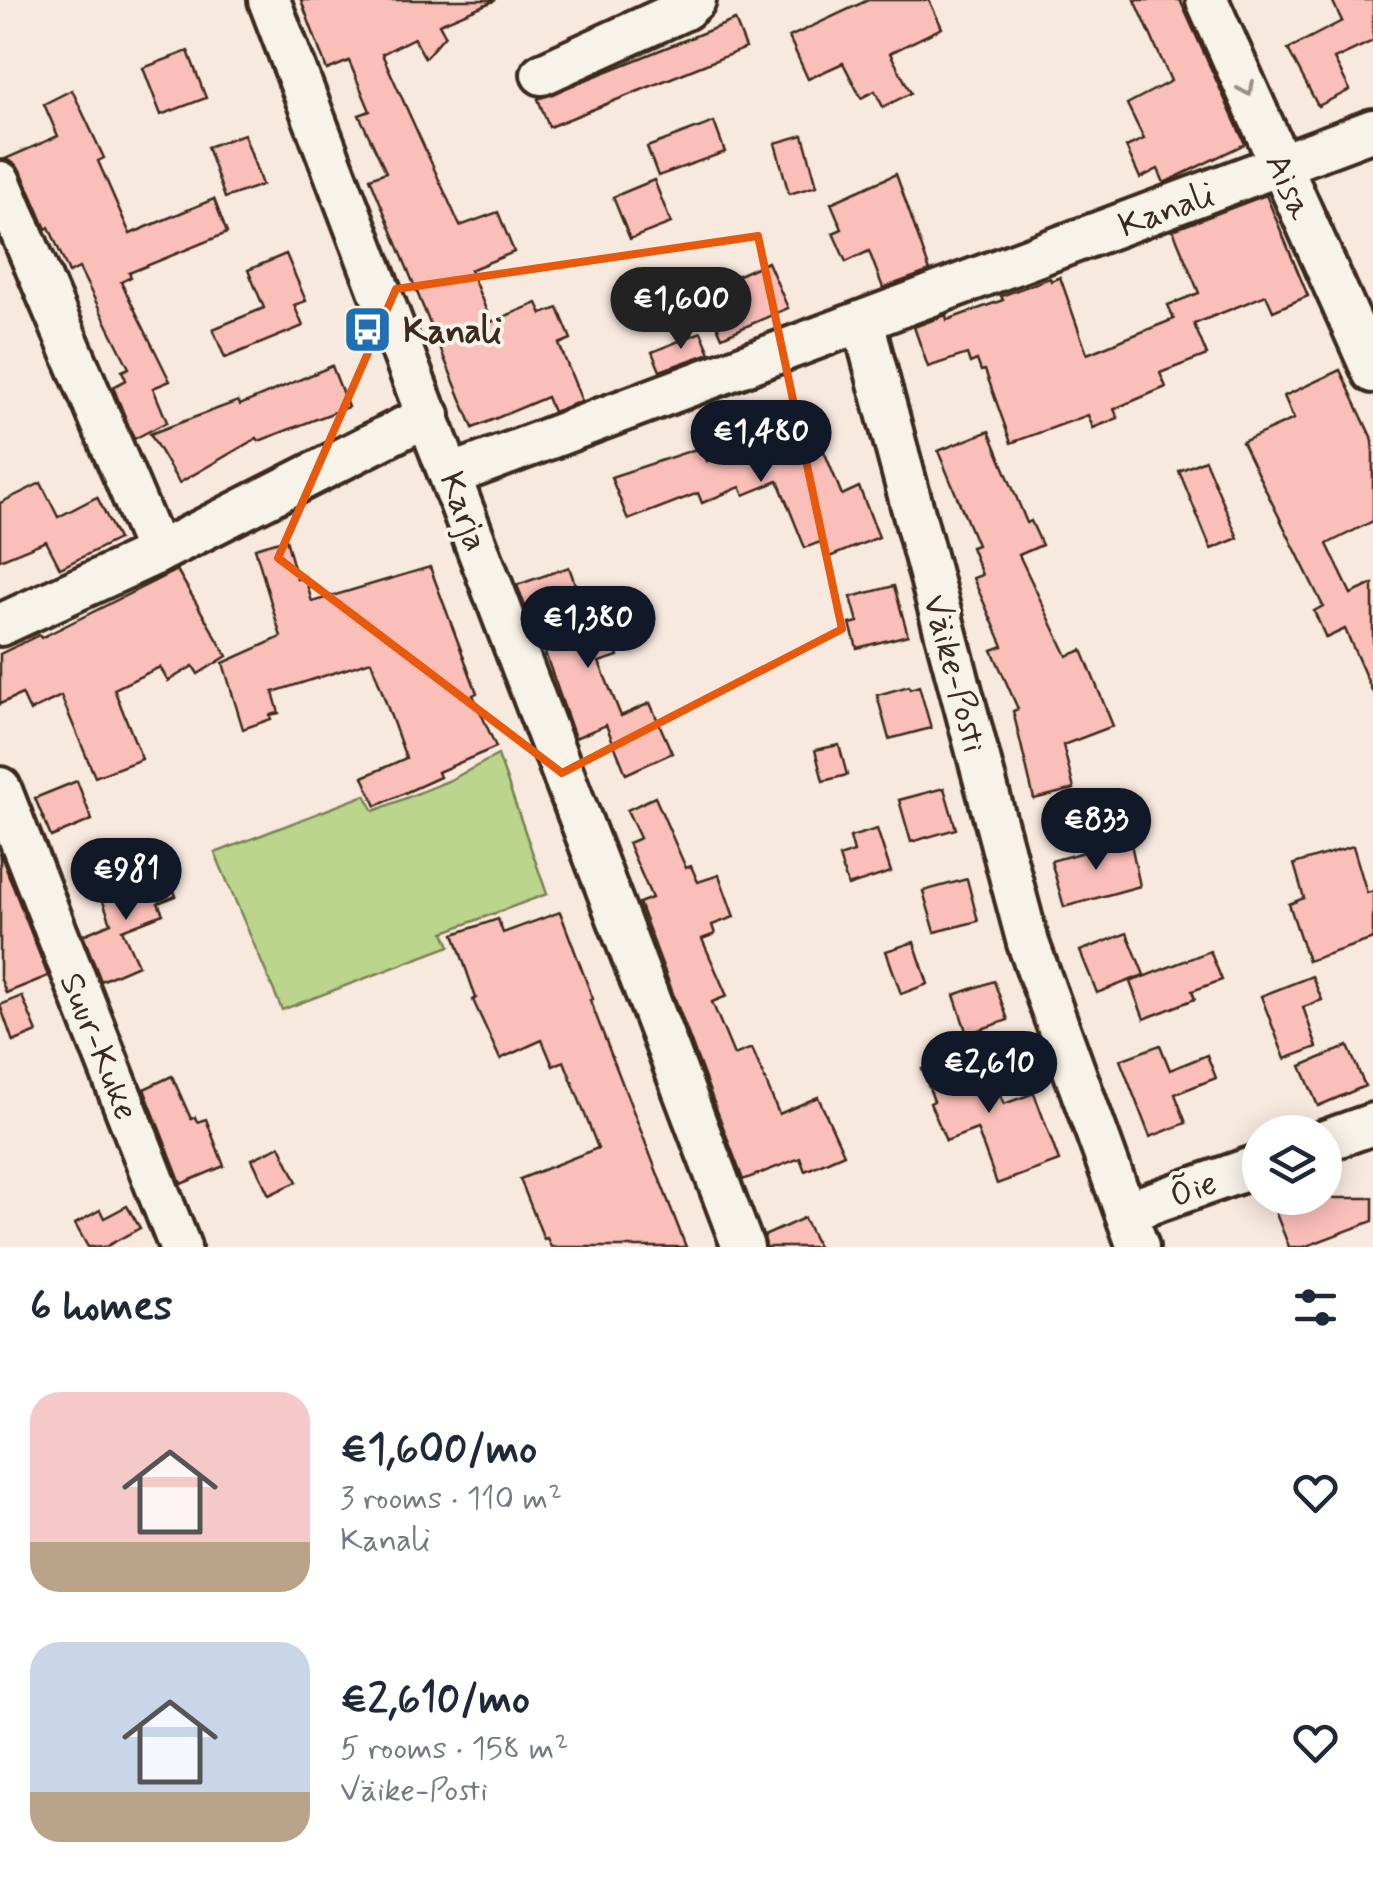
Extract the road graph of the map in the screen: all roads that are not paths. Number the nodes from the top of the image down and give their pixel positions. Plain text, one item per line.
1 (270, 0) edge
2 (695, 0) edge
3 (1207, 0) edge
4 (542, 74) dead end
5 (1373, 130) edge
6 (1281, 166) junction
7 (0, 182) edge
8 (862, 322) junction
9 (1373, 372) edge
10 (429, 415) junction
11 (451, 474) junction
12 (157, 554) junction
13 (0, 625) edge
14 (0, 788) edge
15 (10, 848) edge
16 (1373, 1124) edge
17 (1342, 1135) edge
18 (1242, 1173) edge
19 (1132, 1230) edge
20 (180, 1247) edge
21 (742, 1247) edge

1 - 10 street, Karja
2 - 4 street
3 -> 6 street, Aisa
5 - 6 street, Kanali
6 - 8 street, Kanali
6 - 9 street, Aisa
7 - 12 street
8 - 11 street, Kanali
8 - 19 street, Väike-Posti
10 - 11 street, Karja
10 - 12 street
11 - 21 street, Karja
12 - 13 street
14 - 15 street, Suur-Kuke
15 - 20 street, Suur-Kuke
16 - 17 street
18 - 19 street, Õie

